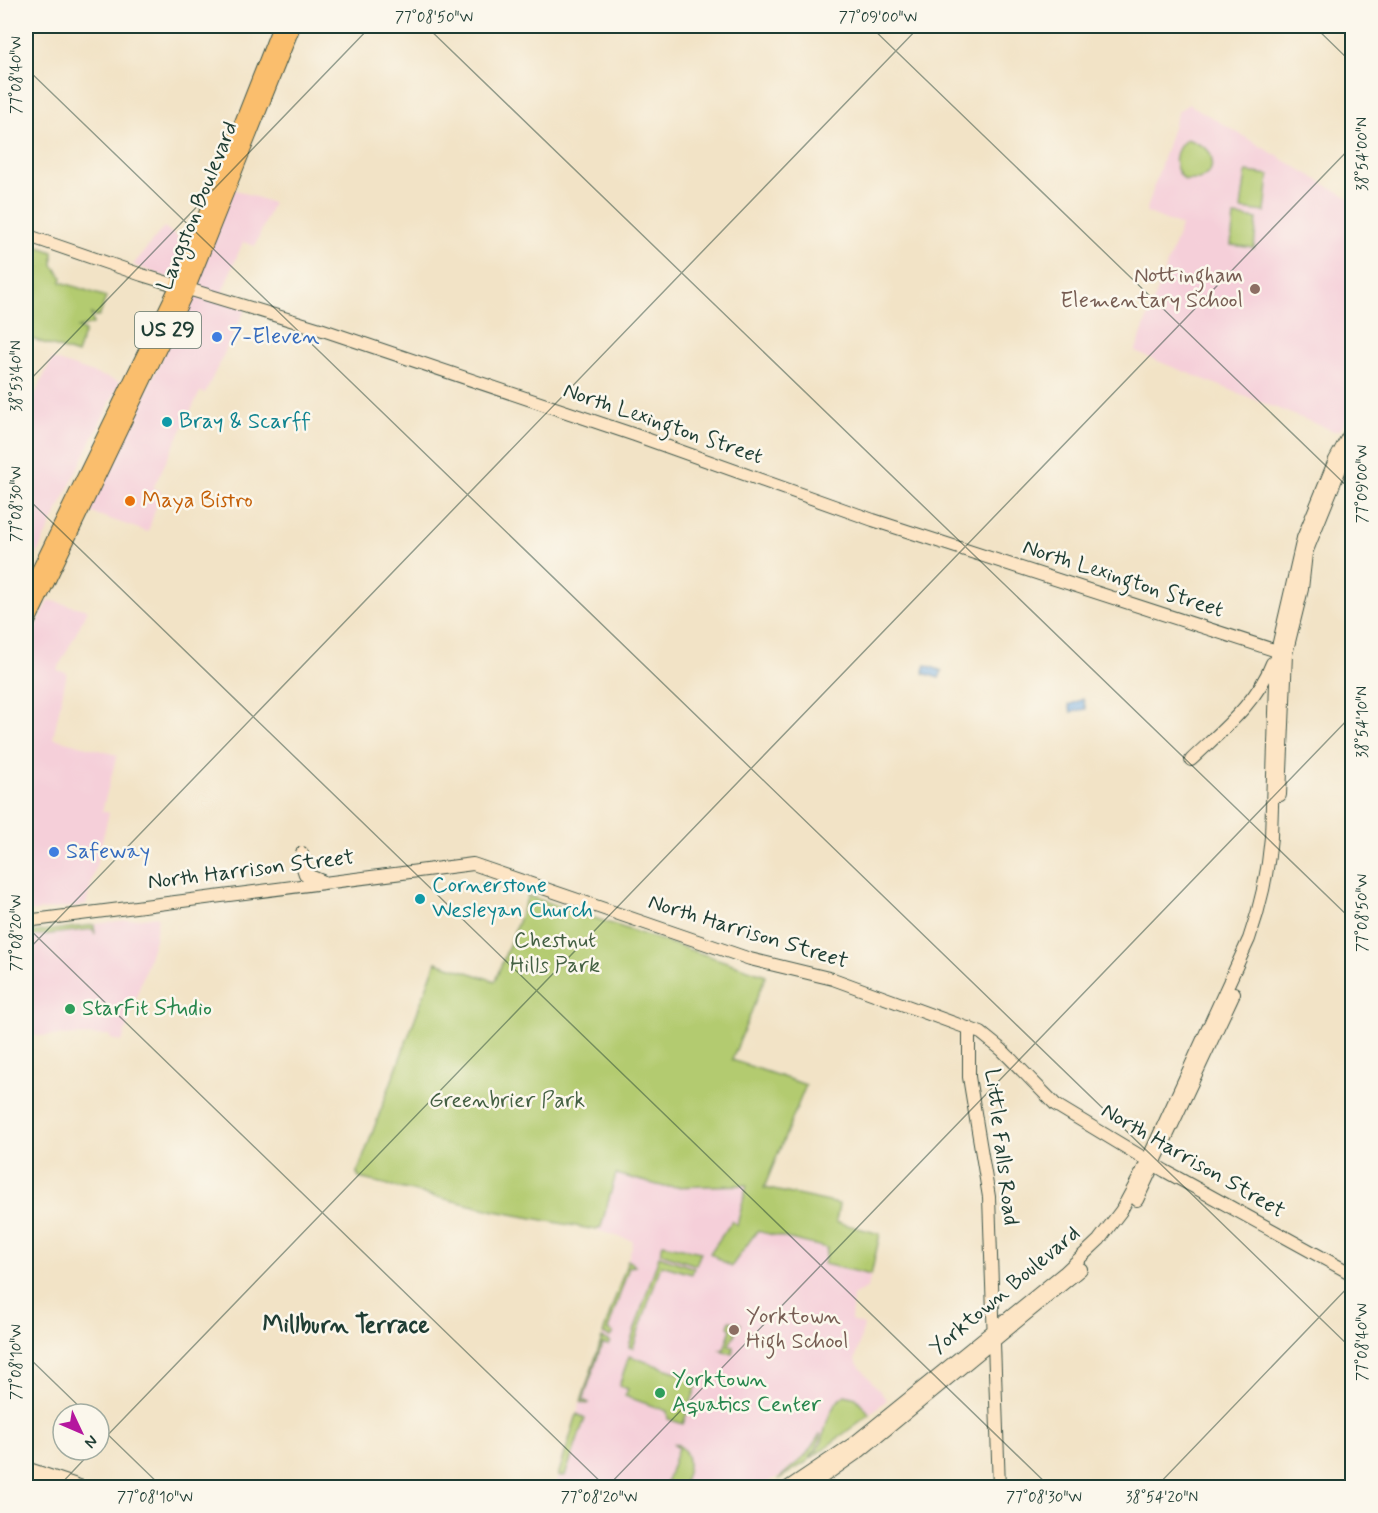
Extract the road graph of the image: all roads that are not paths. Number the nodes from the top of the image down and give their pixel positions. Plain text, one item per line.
1 (280, 26) edge
2 (293, 26) edge
3 (26, 235) edge
4 (183, 286) junction
5 (1353, 429) edge
6 (26, 597) edge
7 (26, 626) edge
8 (1281, 652) junction
9 (1191, 760) dead end
10 (302, 853) dead end
11 (326, 882) junction
12 (26, 921) edge
13 (969, 1028) junction
14 (1151, 1162) junction
15 (1353, 1274) edge
16 (996, 1334) junction
17 (26, 1468) edge
18 (26, 1479) edge
19 (52, 1488) edge
20 (85, 1488) edge
21 (787, 1488) edge
22 (807, 1488) edge
23 (999, 1488) edge

1 - 4 main road, Langston Boulevard / US 29
2 - 4 main road, Langston Boulevard / US 29
3 - 4 street, North Lexington Street
4 - 6 main road, Langston Boulevard / US 29
4 - 7 main road, Langston Boulevard / US 29
4 - 8 street, North Lexington Street
5 - 8 street
8 - 9 street
8 - 14 street, Yorktown Boulevard
10 - 11 street
11 - 12 street, North Harrison Street
11 - 13 street, North Harrison Street
13 - 14 street, North Harrison Street
13 - 16 street, Little Falls Road
14 - 15 street, North Harrison Street
14 - 16 street, Yorktown Boulevard
16 - 21 street, Yorktown Boulevard
16 - 22 street, Yorktown Boulevard
16 - 23 street, Little Falls Road
17 - 20 street
18 - 19 street

